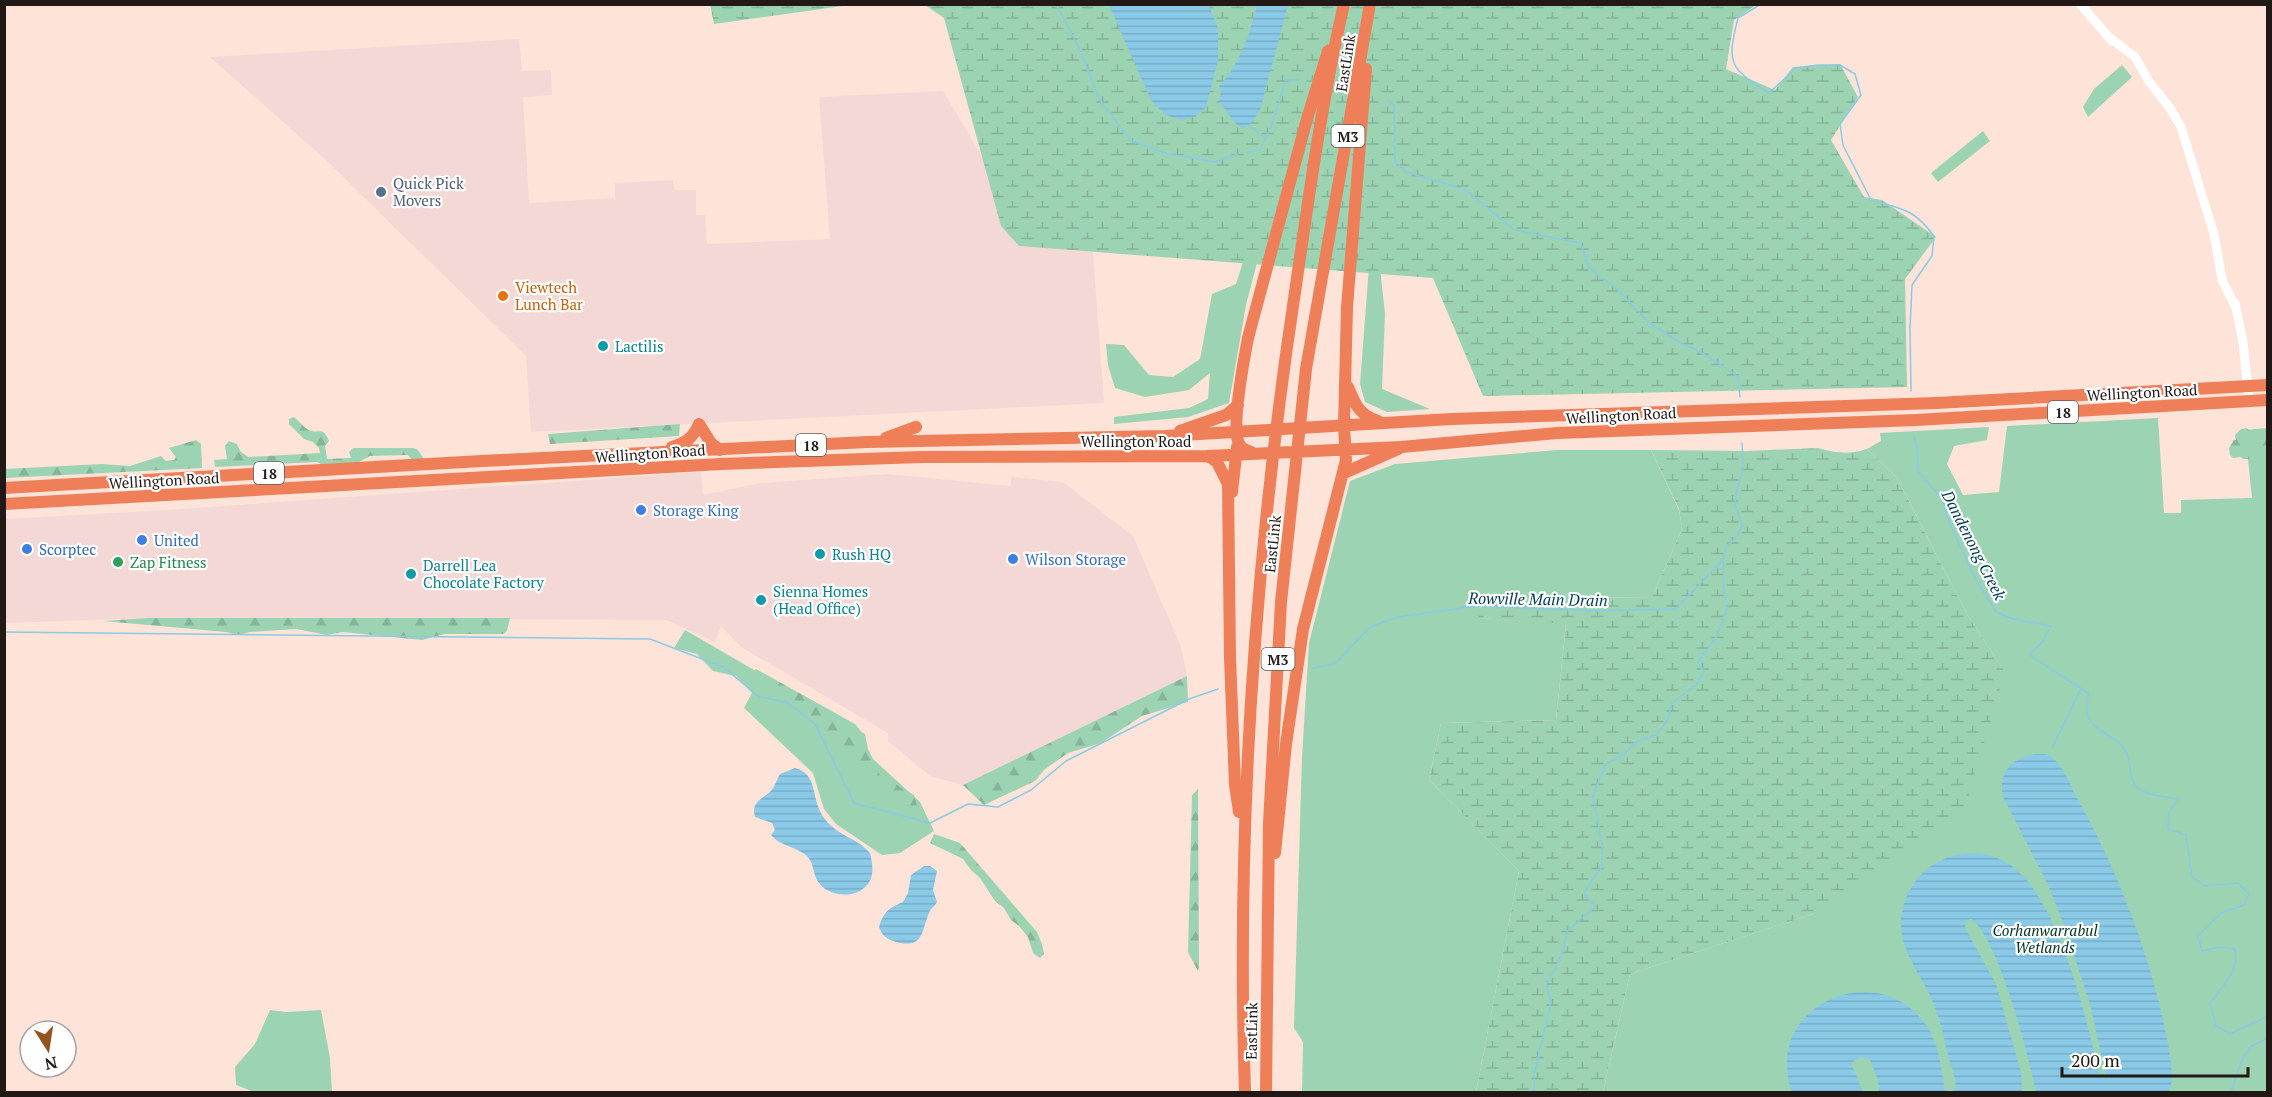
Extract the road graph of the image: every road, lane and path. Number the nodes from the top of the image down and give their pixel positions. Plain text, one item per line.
1 (2080, 4) edge
2 (1370, 8) edge
3 (1343, 10) edge
4 (1345, 380) junction
5 (2268, 385) edge
6 (2247, 386) junction
7 (2268, 400) edge
8 (2249, 401) junction
9 (1238, 405) junction
10 (1645, 412) junction
11 (1384, 423) junction
12 (916, 427) dead end
13 (1646, 429) junction
14 (1165, 436) junction
15 (1345, 437) junction
16 (922, 440) junction
17 (867, 442) junction
18 (1236, 443) junction
19 (1401, 447) junction
20 (720, 450) junction
21 (700, 451) junction
22 (657, 452) junction
23 (922, 456) junction
24 (1208, 456) junction
25 (701, 465) junction
26 (1344, 473) junction
27 (210, 476) junction
28 (166, 479) junction
29 (4, 488) edge
30 (211, 492) junction
31 (171, 495) junction
32 (4, 504) edge
33 (1229, 505) junction
34 (1244, 840) junction
35 (1269, 883) junction
36 (1245, 1092) edge
37 (1266, 1092) edge

1 - 6 street
2 - 4 highway
2 - 35 highway, EastLink / M3
3 - 9 highway
3 - 34 highway, EastLink / M3
4 - 11 highway
4 - 15 highway
5 - 6 highway, Wellington Road / 18
6 - 8 street
6 - 10 highway, Wellington Road / 18
7 - 8 highway, Wellington Road / 18
8 - 13 highway, Wellington Road / 18
9 - 14 highway
9 - 18 highway
10 - 11 highway, Wellington Road / 18
10 - 13 highway
11 - 15 highway, Wellington Road / 18
12 - 17 highway
13 - 19 highway, Wellington Road / 18
14 - 16 highway, Wellington Road / 18
14 - 18 highway, Wellington Road / 18
15 - 18 highway, Wellington Road / 18
15 - 18 highway
15 - 19 highway, Wellington Road / 18
15 - 26 highway
16 - 17 highway, Wellington Road / 18
16 - 23 highway
17 - 20 highway, Wellington Road / 18
18 - 24 highway, Wellington Road / 18
18 - 33 highway
19 - 26 highway
20 - 21 highway, Wellington Road / 18
20 - 22 highway
21 - 22 highway, Wellington Road / 18
21 - 25 highway
22 - 27 highway, Wellington Road / 18
23 - 24 highway, Wellington Road / 18
23 - 25 highway, Wellington Road / 18
24 - 33 highway
25 - 30 highway, Wellington Road / 18
26 - 35 highway
27 - 28 highway, Wellington Road / 18
27 - 30 highway
28 - 29 highway, Wellington Road / 18
28 - 31 highway
30 - 31 highway, Wellington Road / 18
31 - 32 highway, Wellington Road / 18
33 - 34 highway
34 - 36 highway, EastLink / M3
35 - 37 highway, EastLink / M3

